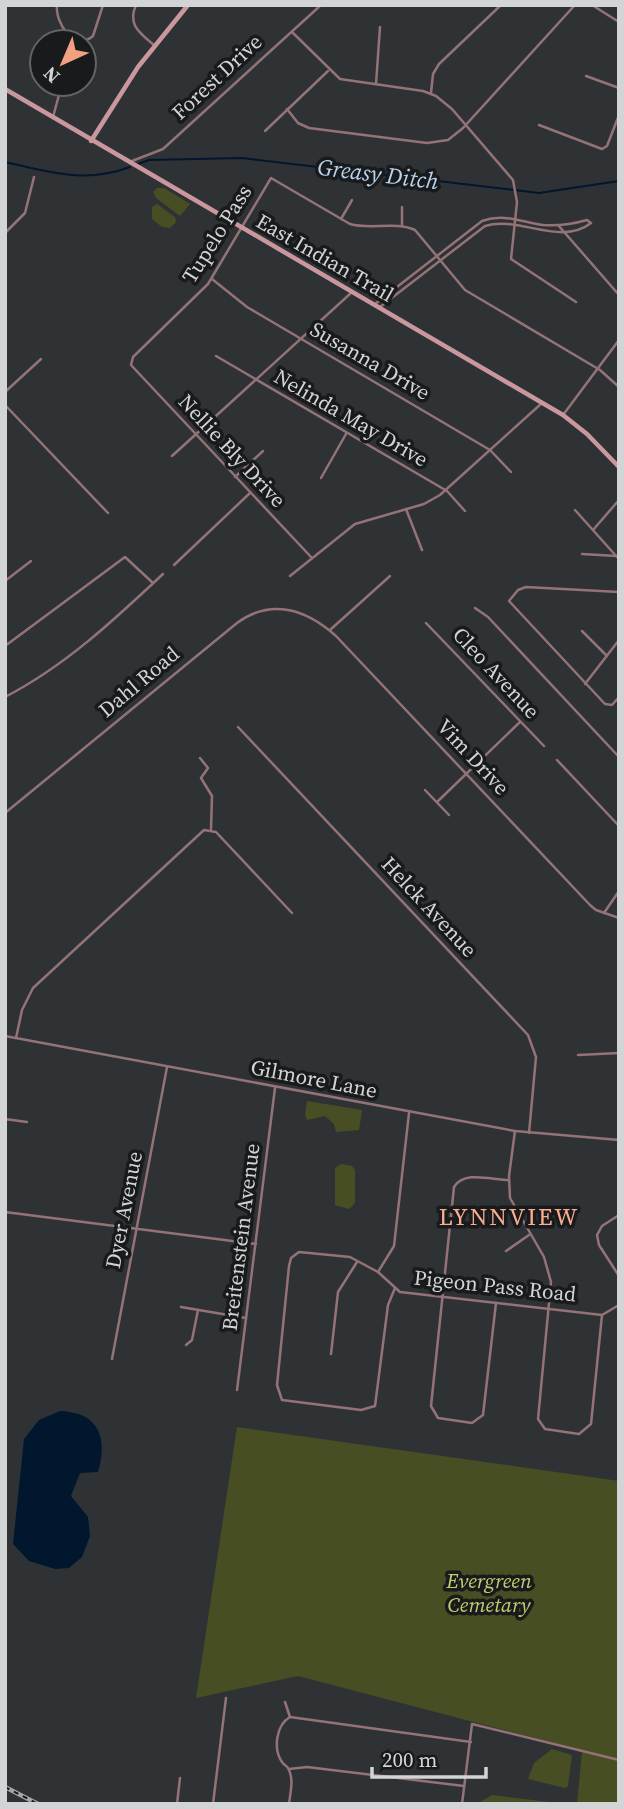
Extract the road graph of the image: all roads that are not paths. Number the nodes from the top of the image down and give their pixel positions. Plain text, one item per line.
1 (57, 5) edge
2 (103, 5) edge
3 (136, 5) edge
4 (188, 5) edge
5 (321, 5) edge
6 (501, 5) edge
7 (575, 5) edge
8 (592, 5) edge
9 (619, 22) edge
10 (380, 27) dead end
11 (63, 28) edge
12 (95, 28) edge
13 (292, 32) junction
14 (155, 46) junction
15 (329, 70) junction
16 (586, 76) dead end
17 (376, 84) junction
18 (619, 88) edge
19 (5, 89) edge
20 (431, 93) junction
21 (58, 98) edge
22 (287, 109) junction
23 (619, 115) edge
24 (53, 117) junction
25 (466, 124) junction
26 (539, 125) dead end
27 (265, 131) dead end
28 (91, 141) junction
29 (130, 164) junction
30 (34, 177) dead end
31 (352, 200) dead end
32 (402, 207) dead end
33 (516, 218) junction
34 (341, 219) junction
35 (516, 225) junction
36 (558, 225) junction
37 (402, 226) junction
38 (241, 229) junction
39 (562, 231) junction
40 (5, 233) edge
41 (434, 255) junction
42 (439, 260) junction
43 (212, 279) junction
44 (352, 291) junction
45 (619, 295) edge
46 (576, 302) dead end
47 (377, 306) junction
48 (301, 339) junction
49 (619, 340) edge
50 (216, 356) dead end
51 (41, 359) dead end
52 (131, 365) joint
53 (597, 369) junction
54 (255, 380) junction
55 (619, 387) edge
56 (5, 392) edge
57 (542, 402) junction
58 (5, 405) edge
59 (563, 415) junction
60 (346, 434) junction
61 (195, 435) junction
62 (490, 450) junction
63 (263, 451) dead end
64 (172, 456) dead end
65 (619, 467) edge
66 (511, 472) dead end
67 (236, 477) junction
68 (321, 478) dead end
69 (445, 491) junction
70 (250, 493) junction
71 (619, 500) edge
72 (406, 509) junction
73 (575, 510) dead end
74 (466, 512) dead end
75 (108, 513) dead end
76 (593, 530) junction
77 (422, 550) dead end
78 (582, 554) dead end
79 (618, 556) edge
80 (312, 558) junction
81 (31, 561) dead end
82 (174, 565) dead end
83 (163, 574) dead end
84 (290, 576) dead end
85 (390, 576) dead end
86 (5, 581) edge
87 (153, 583) junction
88 (619, 592) edge
89 (475, 608) dead end
90 (305, 614) joint
91 (426, 623) dead end
92 (330, 630) junction
93 (582, 631) dead end
94 (619, 640) edge
95 (5, 646) edge
96 (607, 656) junction
97 (585, 684) junction
98 (5, 697) edge
99 (619, 697) edge
100 (520, 722) junction
101 (238, 727) dead end
102 (544, 746) dead end
103 (619, 757) edge
104 (200, 758) dead end
105 (558, 760) dead end
106 (466, 774) junction
107 (425, 790) dead end
108 (437, 802) junction
109 (5, 813) edge
110 (449, 815) dead end
111 (619, 826) edge
112 (211, 829) junction
113 (619, 891) edge
114 (292, 913) dead end
115 (604, 913) junction
116 (619, 918) edge
117 (5, 1036) edge
118 (16, 1038) junction
119 (619, 1053) edge
120 (578, 1055) dead end
121 (167, 1067) junction
122 (275, 1088) junction
123 (409, 1113) junction
124 (5, 1119) edge
125 (27, 1122) dead end
126 (515, 1132) junction
127 (529, 1133) junction
128 (619, 1140) edge
129 (509, 1180) junction
130 (5, 1212) edge
131 (619, 1215) edge
132 (137, 1228) junction
133 (530, 1235) junction
134 (256, 1244) junction
135 (506, 1251) dead end
136 (357, 1261) junction
137 (378, 1272) junction
138 (619, 1276) edge
139 (395, 1288) junction
140 (443, 1296) junction
141 (496, 1302) junction
142 (619, 1305) edge
143 (181, 1307) dead end
144 (550, 1307) junction
145 (198, 1310) junction
146 (603, 1315) junction
147 (246, 1318) junction
148 (186, 1345) dead end
149 (331, 1354) dead end
150 (113, 1359) dead end
151 (237, 1390) dead end
152 (226, 1698) dead end
153 (285, 1702) dead end
154 (290, 1717) junction
155 (471, 1742) junction
156 (619, 1760) edge
157 (289, 1769) junction
158 (180, 1778) dead end
159 (464, 1786) junction
160 (177, 1804) edge
161 (213, 1804) edge
162 (289, 1804) edge
163 (461, 1804) edge

1 - 11 street
2 - 12 street
3 - 14 street
4 - 14 main road
5 - 13 street, Forest Drive
6 - 20 street
7 - 25 street
8 - 9 street
10 - 17 street
13 - 15 street
13 - 29 street, Forest Drive
14 - 28 main road
15 - 17 street
15 - 22 street
16 - 18 street
17 - 20 street
19 - 24 main road, East Indian Trail
20 - 25 street
21 - 24 street
22 - 25 street
22 - 27 street
23 - 26 street
24 - 28 main road, East Indian Trail
25 - 33 street
28 - 29 main road, East Indian Trail
29 - 38 main road, East Indian Trail
30 - 40 street
31 - 34 street
32 - 37 street
33 - 35 street
33 - 36 street
33 - 41 street
34 - 37 street
34 - 38 street, Tupelo Pass
35 - 39 street
35 - 42 street
35 - 46 street
36 - 39 street
36 - 39 street
37 - 41 street
38 - 43 street, Tupelo Pass
38 - 44 main road, East Indian Trail
39 - 45 street
41 - 42 street
41 - 47 street
42 - 47 street
42 - 53 street
43 - 48 street, Susanna Drive
43 - 52 street, Tupelo Pass
44 - 47 main road, East Indian Trail
44 - 48 street
47 - 57 main road, East Indian Trail
48 - 54 street
48 - 62 street, Susanna Drive
49 - 53 street
50 - 54 street, Nelinda May Drive
51 - 56 street
52 - 61 street, Nellie Bly Drive
53 - 55 street
53 - 59 street
54 - 60 street, Nelinda May Drive
54 - 61 street
57 - 59 main road, East Indian Trail
57 - 62 street
58 - 75 street
59 - 65 main road, East Indian Trail
60 - 68 street
60 - 69 street, Nelinda May Drive
61 - 64 street
61 - 67 street, Nellie Bly Drive
62 - 66 street, Susanna Drive
62 - 69 street
63 - 67 street
67 - 70 street, Nellie Bly Drive
69 - 72 street
69 - 74 street, Nelinda May Drive
70 - 80 street, Nellie Bly Drive
70 - 82 street
71 - 76 street
72 - 77 street
72 - 80 street
73 - 76 street
76 - 79 street
78 - 79 street
80 - 84 street
81 - 86 street
83 - 87 street
85 - 92 street
87 - 95 street
87 - 98 street
88 - 97 street
89 - 103 street
90 - 92 street, Vim Drive
90 - 109 street, Dahl Road
91 - 100 street, Cleo Avenue
92 - 106 street, Vim Drive
93 - 96 street
94 - 96 street
96 - 97 street
97 - 99 street
100 - 102 street, Cleo Avenue
100 - 106 street
101 - 127 street, Helck Avenue
104 - 112 street
105 - 111 street
106 - 108 street
106 - 115 street, Vim Drive
107 - 108 street
108 - 110 street
112 - 114 street
112 - 118 street
113 - 115 street
115 - 116 street, Vim Drive
117 - 118 street, Gilmore Lane
118 - 121 street, Gilmore Lane
119 - 120 street
121 - 122 street, Gilmore Lane
121 - 132 street, Dyer Avenue
122 - 123 street, Gilmore Lane
122 - 134 street, Breitenstein Avenue
123 - 126 street, Gilmore Lane
123 - 137 street
124 - 125 street
126 - 127 street, Gilmore Lane
126 - 129 street
127 - 128 street, Gilmore Lane
129 - 133 street
129 - 140 street
130 - 132 street
131 - 138 street
132 - 134 street
132 - 150 street, Dyer Avenue
133 - 135 street
133 - 144 street
134 - 147 street, Breitenstein Avenue
136 - 137 street, Pigeon Pass Road
136 - 139 street, Pigeon Pass Road
136 - 149 street
137 - 139 street, Pigeon Pass Road
139 - 140 street, Pigeon Pass Road
140 - 141 street, Pigeon Pass Road
140 - 141 street
141 - 144 street, Pigeon Pass Road
142 - 146 street, Pigeon Pass Road
143 - 145 street
144 - 146 street, Pigeon Pass Road
144 - 146 street
145 - 147 street
145 - 148 street
147 - 151 street, Breitenstein Avenue
152 - 161 street
153 - 154 street
154 - 155 street
154 - 157 street
155 - 156 street
155 - 159 street
157 - 159 street
157 - 162 street
158 - 160 street
159 - 163 street

